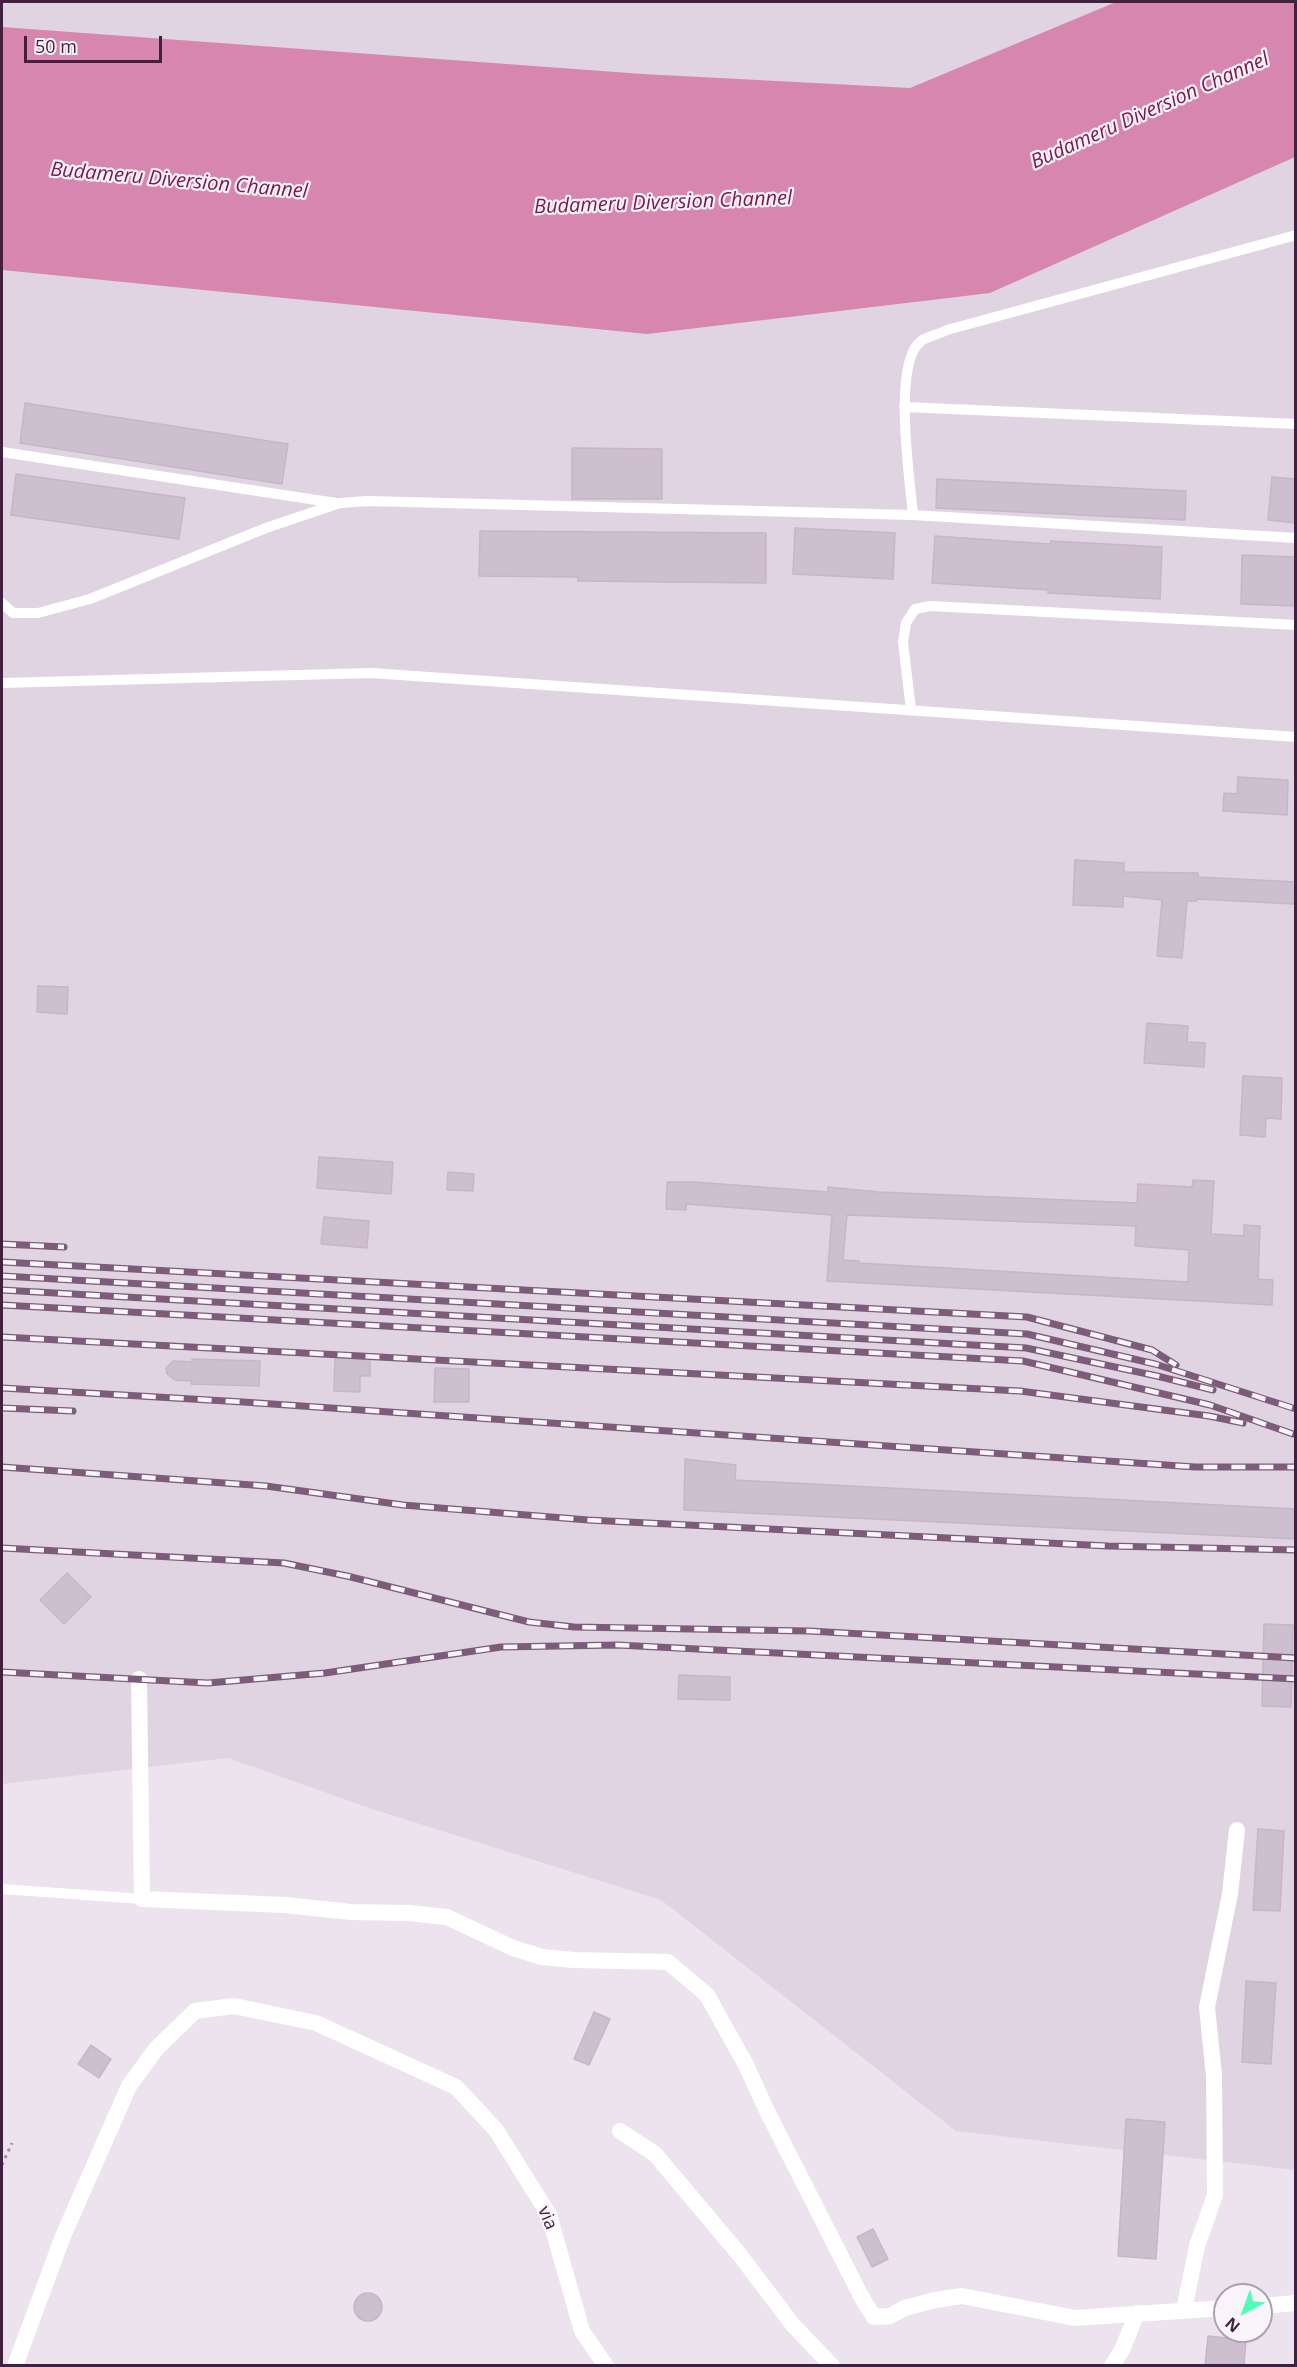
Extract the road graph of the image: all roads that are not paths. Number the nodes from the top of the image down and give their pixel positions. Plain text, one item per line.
1 (1296, 235) edge
2 (904, 407) junction
3 (1296, 424) edge
4 (2, 452) edge
5 (340, 503) junction
6 (913, 515) junction
7 (1296, 537) edge
8 (2, 603) edge
9 (1296, 625) edge
10 (2, 683) edge
11 (910, 710) junction
12 (1296, 737) edge
13 (139, 1679) dead end
14 (1237, 1830) dead end
15 (2, 1889) edge
16 (142, 1899) junction
17 (620, 2131) dead end
18 (1296, 2303) edge
19 (1273, 2305) edge
20 (1213, 2309) edge
21 (1184, 2310) junction
22 (1137, 2313) junction
23 (15, 2366) edge
24 (606, 2366) edge
25 (832, 2366) edge
26 (1112, 2366) edge

1 - 2 lane
2 - 3 lane
2 - 6 lane
4 - 5 lane
5 - 6 lane
5 - 8 lane
6 - 7 lane
9 - 11 lane
10 - 11 lane
11 - 12 lane
13 - 16 street
14 - 21 street
15 - 16 lane
16 - 22 street
17 - 25 street
18 - 19 street
20 - 21 street
21 - 22 street
22 - 26 street
23 - 24 street, via

